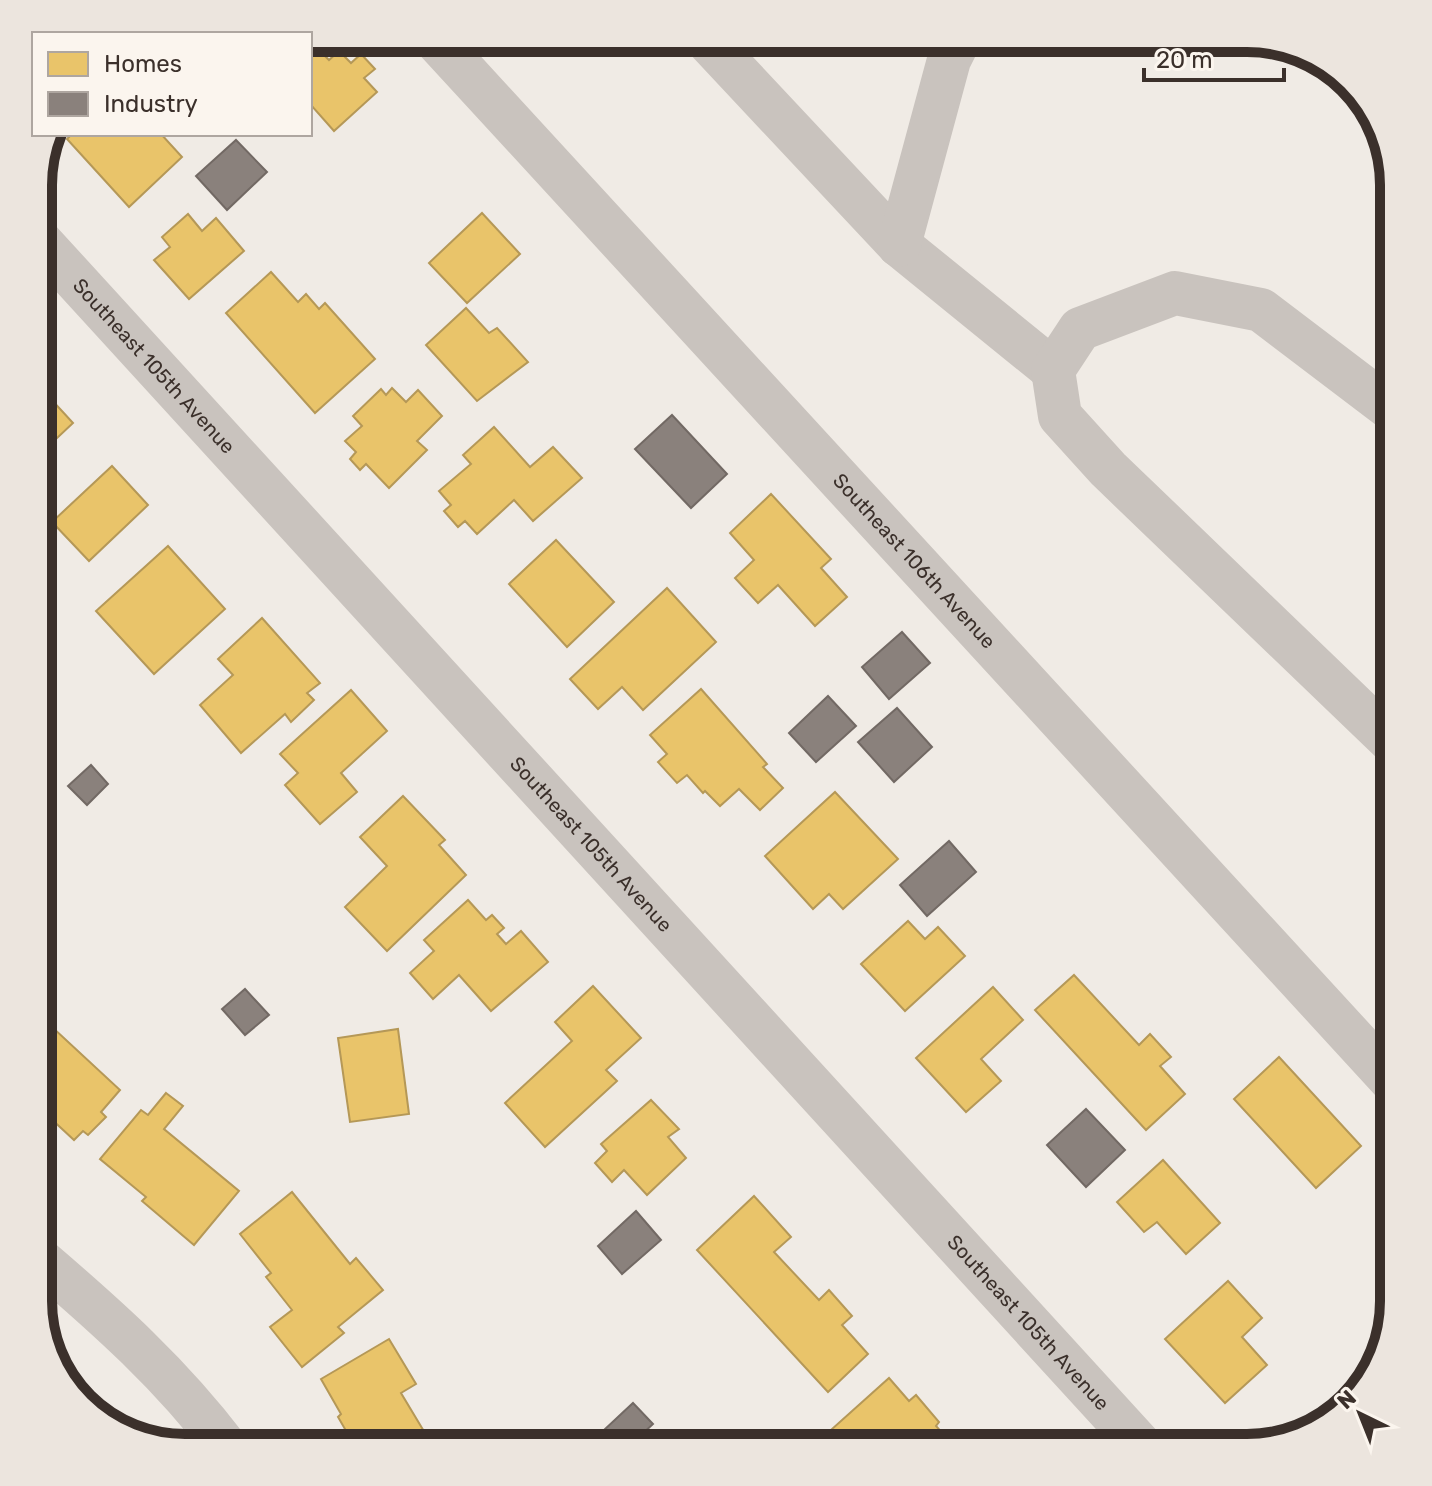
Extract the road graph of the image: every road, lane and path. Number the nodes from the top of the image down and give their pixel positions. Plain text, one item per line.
1 (447, 52) edge
2 (718, 52) edge
3 (953, 52) edge
4 (899, 245) junction
5 (52, 254) edge
6 (1053, 370) junction
7 (1380, 400) edge
8 (1380, 731) edge
9 (1380, 1068) edge
10 (52, 1270) edge
11 (216, 1434) edge
12 (1130, 1434) edge

1 - 9 street, Southeast 106th Avenue
2 - 4 street
3 - 4 street
4 - 6 street
5 - 12 street, Southeast 105th Avenue
6 - 7 street
6 - 8 street
10 - 11 street

